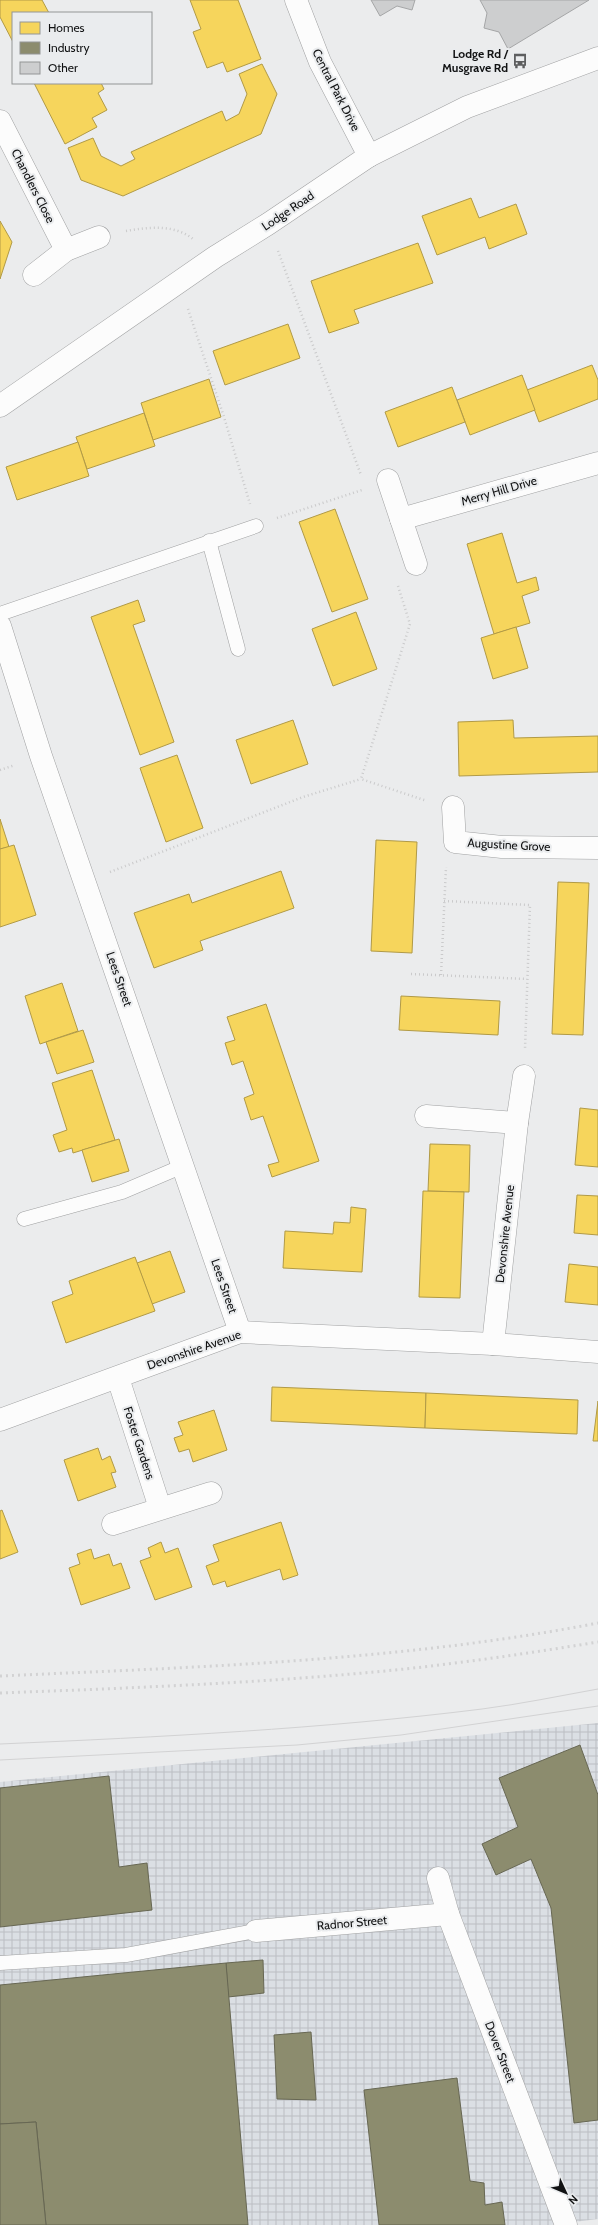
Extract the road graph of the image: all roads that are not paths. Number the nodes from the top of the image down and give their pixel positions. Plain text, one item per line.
1 (296, 0) edge
2 (598, 58) edge
3 (0, 121) edge
4 (369, 156) junction
5 (99, 237) road end
6 (66, 250) junction
7 (34, 275) dead end
8 (0, 406) edge
9 (598, 463) edge
10 (388, 480) dead end
11 (401, 519) junction
12 (256, 526) road end
13 (209, 541) junction
14 (416, 564) dead end
15 (0, 614) edge
16 (0, 626) edge
17 (238, 649) dead end
18 (453, 807) road end
19 (598, 848) edge
20 (524, 1076) road end
21 (426, 1116) dead end
22 (517, 1123) junction
23 (183, 1166) junction
24 (24, 1219) dead end
25 (240, 1332) junction
26 (493, 1344) junction
27 (598, 1352) edge
28 (118, 1378) junction
29 (0, 1420) edge
30 (211, 1492) dead end
31 (160, 1508) junction
32 (113, 1524) dead end
33 (438, 1878) dead end
34 (448, 1914) junction
35 (256, 1931) joint
36 (0, 1963) edge
37 (566, 2225) edge

1 - 4 street, Central Park Drive
2 - 4 street, Lodge Road
3 - 6 street, Chandlers Close
4 - 8 street, Lodge Road
5 - 6 street
6 - 7 street
9 - 11 street, Merry Hill Drive
10 - 11 street
11 - 14 street
12 - 13 lane
13 - 15 lane
13 - 17 lane
16 - 23 street, Lees Street
18 - 19 street, Augustine Grove
20 - 22 street, Devonshire Avenue
21 - 22 street
22 - 26 street, Devonshire Avenue
23 - 24 lane
23 - 25 street, Lees Street
25 - 26 street, Devonshire Avenue
25 - 28 street, Devonshire Avenue
26 - 27 street, Devonshire Avenue
28 - 29 street, Devonshire Avenue
28 - 31 street, Foster Gardens
30 - 31 street
31 - 32 street
33 - 34 street, Dover Street
34 - 35 street, Radnor Street
34 - 37 street, Dover Street
35 - 36 lane

